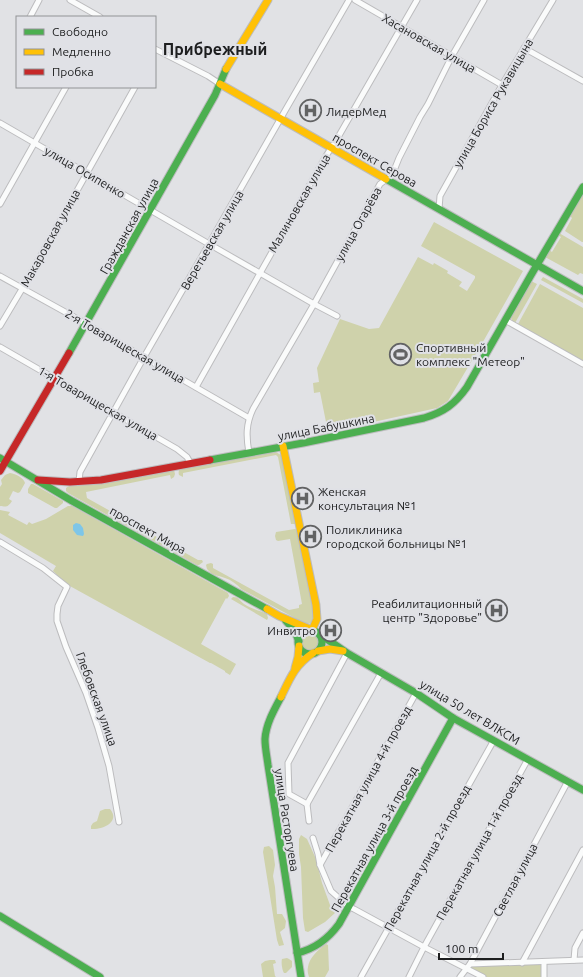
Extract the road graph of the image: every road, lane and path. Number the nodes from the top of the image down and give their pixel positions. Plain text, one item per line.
1 (40, 0) edge
2 (70, 0) edge
3 (268, 0) edge
4 (349, 0) edge
5 (355, 0) edge
6 (417, 0) edge
7 (484, 0) edge
8 (553, 0) edge
9 (31, 16) edge
10 (98, 16) edge
11 (402, 28) junction
12 (524, 48) junction
13 (156, 50) edge
14 (452, 56) junction
15 (583, 81) edge
16 (220, 84) junction
17 (502, 86) junction
18 (65, 88) edge
19 (134, 88) edge
20 (281, 118) junction
21 (0, 123) edge
22 (35, 143) junction
23 (331, 147) junction
24 (87, 173) junction
25 (386, 179) junction
26 (583, 188) edge
27 (0, 204) edge
28 (439, 209) junction
29 (150, 210) junction
30 (210, 244) junction
31 (537, 265) junction
32 (260, 273) junction
33 (0, 276) edge
34 (22, 289) junction
35 (583, 291) edge
36 (314, 304) junction
37 (337, 316) dead end
38 (506, 320) junction
39 (86, 324) junction
40 (0, 326) edge
41 (0, 347) edge
42 (144, 357) junction
43 (583, 364) edge
44 (55, 378) junction
45 (196, 387) junction
46 (113, 412) junction
47 (249, 418) junction
48 (283, 446) junction
49 (249, 453) junction
50 (3, 460) edge
51 (191, 464) junction
52 (0, 471) edge
53 (38, 480) junction
54 (79, 481) junction
55 (71, 482) junction
56 (63, 496) junction
57 (0, 542) edge
58 (279, 616) junction
59 (315, 632) junction
60 (299, 643) junction
61 (316, 652) junction
62 (347, 653) junction
63 (293, 672) junction
64 (381, 673) junction
65 (416, 693) junction
66 (453, 718) junction
67 (494, 740) junction
68 (528, 759) junction
69 (568, 781) junction
70 (583, 790) edge
71 (307, 804) junction
72 (309, 821) dead end
73 (118, 822) dead end
74 (313, 838) dead end
75 (583, 850) edge
76 (320, 865) junction
77 (349, 907) junction
78 (0, 916) edge
79 (389, 928) junction
80 (583, 933) edge
81 (424, 947) junction
82 (297, 953) junction
83 (574, 960) junction
84 (583, 960) edge
85 (544, 962) junction
86 (522, 963) junction
87 (468, 966) junction
88 (100, 977) edge
89 (301, 977) edge
90 (361, 977) edge
91 (409, 977) edge
92 (460, 977) edge
93 (483, 977) edge
94 (544, 977) edge

1 - 9 street
2 - 10 street
3 - 16 main road, Гражданская улица
4 - 20 street, Веретьевская улица
5 - 11 street, Хасановская улица
6 - 11 street, Малиновская улица
7 - 14 street, улица Огарёва
8 - 12 street, улица Бориса Рукавицына
11 - 14 street, Хасановская улица
11 - 23 street, Малиновская улица
12 - 15 street
12 - 17 street, улица Бориса Рукавицына
13 - 16 street, проспект Серова
14 - 17 street, Хасановская улица
14 - 25 street, улица Огарёва
16 - 20 main road, проспект Серова
16 - 29 main road, Гражданская улица
17 - 28 street, улица Бориса Рукавицына
18 - 22 street
19 - 24 street, Макаровская улица
20 - 23 main road, проспект Серова
20 - 30 street, Веретьевская улица
21 - 22 street, улица Осипенко
22 - 24 street, улица Осипенко
22 - 27 street
23 - 25 main road, проспект Серова
23 - 32 street, Малиновская улица
24 - 29 street, улица Осипенко
24 - 34 street, Макаровская улица
25 - 28 main road, проспект Серова
25 - 36 street, улица Огарёва
26 - 31 main road, улица Бабушкина
28 - 31 main road, проспект Серова
29 - 30 street, улица Осипенко
29 - 39 main road, Гражданская улица
30 - 32 street, улица Осипенко
30 - 42 street, Веретьевская улица
31 - 35 main road, проспект Серова
31 - 38 main road, улица Бабушкина
32 - 36 street, улица Осипенко
32 - 45 street, Малиновская улица
33 - 34 street, 2-я Товарищеская улица
34 - 39 street, 2-я Товарищеская улица
34 - 40 street, Макаровская улица
36 - 37 street, улица Осипенко
36 - 47 street, улица Огарёва
38 - 43 street
38 - 48 main road, улица Бабушкина
39 - 42 street, 2-я Товарищеская улица
39 - 44 main road, Гражданская улица
41 - 44 street, 1-я Товарищеская улица
42 - 45 street, 2-я Товарищеская улица
42 - 46 street, Веретьевская улица
44 - 46 street, 1-я Товарищеская улица
44 - 50 main road, Гражданская улица
45 - 47 street, 2-я Товарищеская улица
46 - 51 street, 1-я Товарищеская улица
46 - 54 street, Веретьевская улица
47 - 49 street, улица Огарёва
48 - 49 main road, улица Бабушкина
48 - 59 main road
49 - 51 main road, улица Бабушкина
50 - 52 main road
50 - 53 main road, проспект Мира
51 - 54 main road, улица Бабушкина
53 - 55 main road, улица Бабушкина
53 - 56 main road, проспект Мира
54 - 55 main road, улица Бабушкина
55 - 56 main road
56 - 58 main road, проспект Мира
57 - 73 street, Глебовская улица
58 - 59 main road, проспект Мира
58 - 60 main road, проспект Мира
59 - 60 main road
59 - 61 main road
59 - 62 main road, улица 50 лет ВЛКСМ
60 - 61 main road, улица 50 лет ВЛКСМ
60 - 63 main road, улица Расторгуева
61 - 62 main road, улица 50 лет ВЛКСМ
61 - 63 main road, улица Расторгуева
62 - 64 main road, улица 50 лет ВЛКСМ
62 - 71 street
63 - 82 main road, улица Расторгуева
64 - 65 main road, улица 50 лет ВЛКСМ
64 - 71 street
65 - 66 main road, улица 50 лет ВЛКСМ
65 - 76 street, Перекатная улица 4-й проезд
66 - 67 main road, улица 50 лет ВЛКСМ
66 - 77 main road, Перекатная улица 3-й проезд
67 - 68 main road, улица 50 лет ВЛКСМ
67 - 79 street, Перекатная улица 2-й проезд
68 - 69 main road, улица 50 лет ВЛКСМ
68 - 81 street, Перекатная улица 1-й проезд
69 - 70 main road, улица 50 лет ВЛКСМ
69 - 87 street, Светлая улица
71 - 72 street
74 - 76 street
75 - 86 street
76 - 77 street
77 - 79 street
77 - 82 main road, Перекатная улица 3-й проезд
78 - 88 main road
79 - 81 street
79 - 90 street, Перекатная улица 2-й проезд
80 - 83 street
81 - 87 street
81 - 91 street, Перекатная улица 1-й проезд
82 - 89 main road, улица Расторгуева
83 - 84 street
83 - 85 street
85 - 86 street
85 - 94 street
86 - 87 street
87 - 92 street, Светлая улица
87 - 93 street

